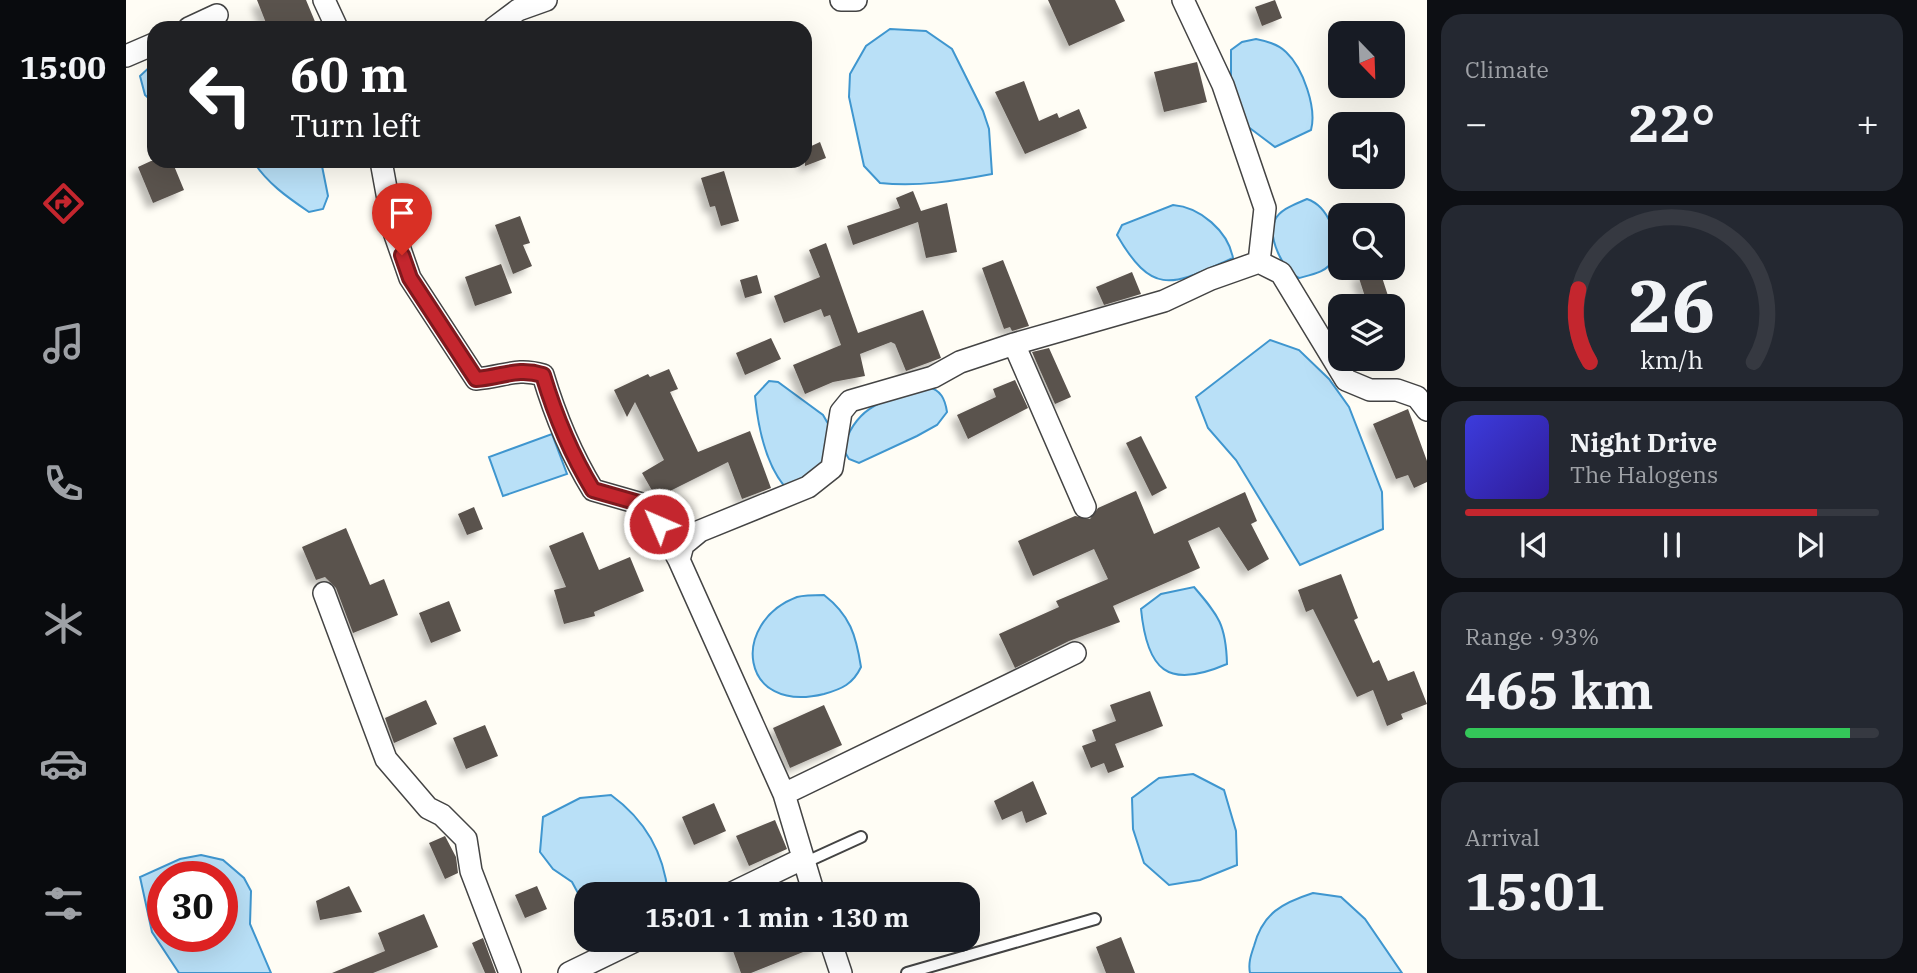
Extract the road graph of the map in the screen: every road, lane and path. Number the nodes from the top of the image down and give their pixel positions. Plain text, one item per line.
1 (324, 0) edge
2 (546, 0) edge
3 (841, 0) edge
4 (856, 0) edge
5 (1183, 0) edge
6 (217, 16) dead end
7 (205, 21) edge
8 (334, 21) edge
9 (503, 21) edge
10 (147, 47) edge
11 (126, 56) edge
12 (383, 168) edge
13 (1259, 262) junction
14 (1014, 344) junction
15 (1427, 410) edge
16 (1085, 507) dead end
17 (679, 560) junction
18 (324, 593) dead end
19 (1075, 653) dead end
20 (784, 794) junction
21 (861, 837) dead end
22 (803, 861) junction
23 (757, 882) edge
24 (810, 882) edge
25 (1095, 919) dead end
26 (612, 952) edge
27 (834, 952) edge
28 (510, 973) edge
29 (569, 973) edge
30 (841, 973) edge
31 (907, 973) edge

1 - 8 street
2 - 9 street
3 - 4 street
5 - 13 street
6 - 7 street
10 - 11 street
12 - 17 street
13 - 14 street
13 - 15 street
14 - 16 street
14 - 17 street
17 - 20 street
18 - 28 street
19 - 20 street
20 - 22 street
21 - 22 lane
22 - 23 street
22 - 24 street
25 - 31 lane
26 - 29 street
27 - 30 street

